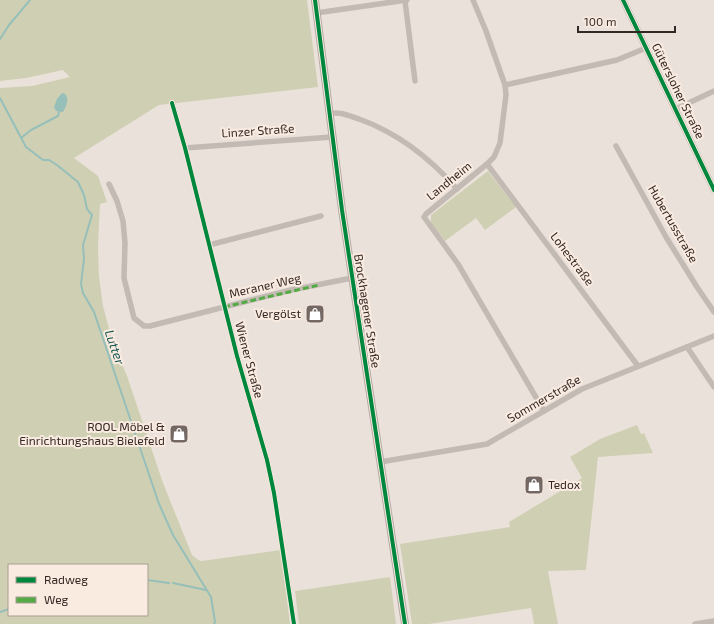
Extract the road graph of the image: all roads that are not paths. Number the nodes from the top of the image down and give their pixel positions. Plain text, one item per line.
1 (315, 0) edge
2 (406, 0) edge
3 (473, 0) edge
4 (623, 0) edge
5 (316, 13) junction
6 (646, 48) junction
7 (415, 81) dead end
8 (505, 85) junction
9 (714, 91) edge
10 (172, 103) dead end
11 (676, 109) junction
12 (329, 114) junction
13 (332, 137) junction
14 (616, 146) dead end
15 (186, 148) junction
16 (487, 164) junction
17 (109, 184) dead end
18 (457, 189) junction
19 (714, 190) edge
20 (322, 216) dead end
21 (209, 245) junction
22 (352, 278) junction
23 (224, 307) junction
24 (714, 312) edge
25 (714, 336) edge
26 (687, 347) junction
27 (638, 366) junction
28 (714, 387) edge
29 (544, 411) junction
30 (380, 462) junction
31 (714, 621) edge
32 (294, 624) edge
33 (405, 624) edge
34 (695, 624) edge

1 - 5 main road, Brockhagener Straße
2 - 5 street
2 - 7 street
3 - 8 street
4 - 6 street, Gütersloher Straße
5 - 12 main road, Brockhagener Straße
6 - 8 street
6 - 11 street, Gütersloher Straße
8 - 16 street, Landheim
9 - 11 street
10 - 15 street, Wiener Straße
11 - 19 street, Gütersloher Straße
12 - 13 main road, Brockhagener Straße
12 - 18 street
13 - 15 street, Linzer Straße
13 - 22 main road, Brockhagener Straße
14 - 24 street, Hubertusstraße
15 - 21 street, Wiener Straße
16 - 18 street, Landheim
16 - 27 street, Lohestraße
17 - 23 street, Meraner Weg
18 - 29 street, Landheim
20 - 21 street
21 - 23 street, Wiener Straße
22 - 23 street, Meraner Weg
22 - 30 main road, Brockhagener Straße
23 - 32 street, Wiener Straße
25 - 26 street, Sommerstraße
26 - 27 street, Sommerstraße
26 - 28 street
27 - 29 street, Sommerstraße
29 - 30 street, Sommerstraße
30 - 33 main road, Brockhagener Straße
31 - 34 street

